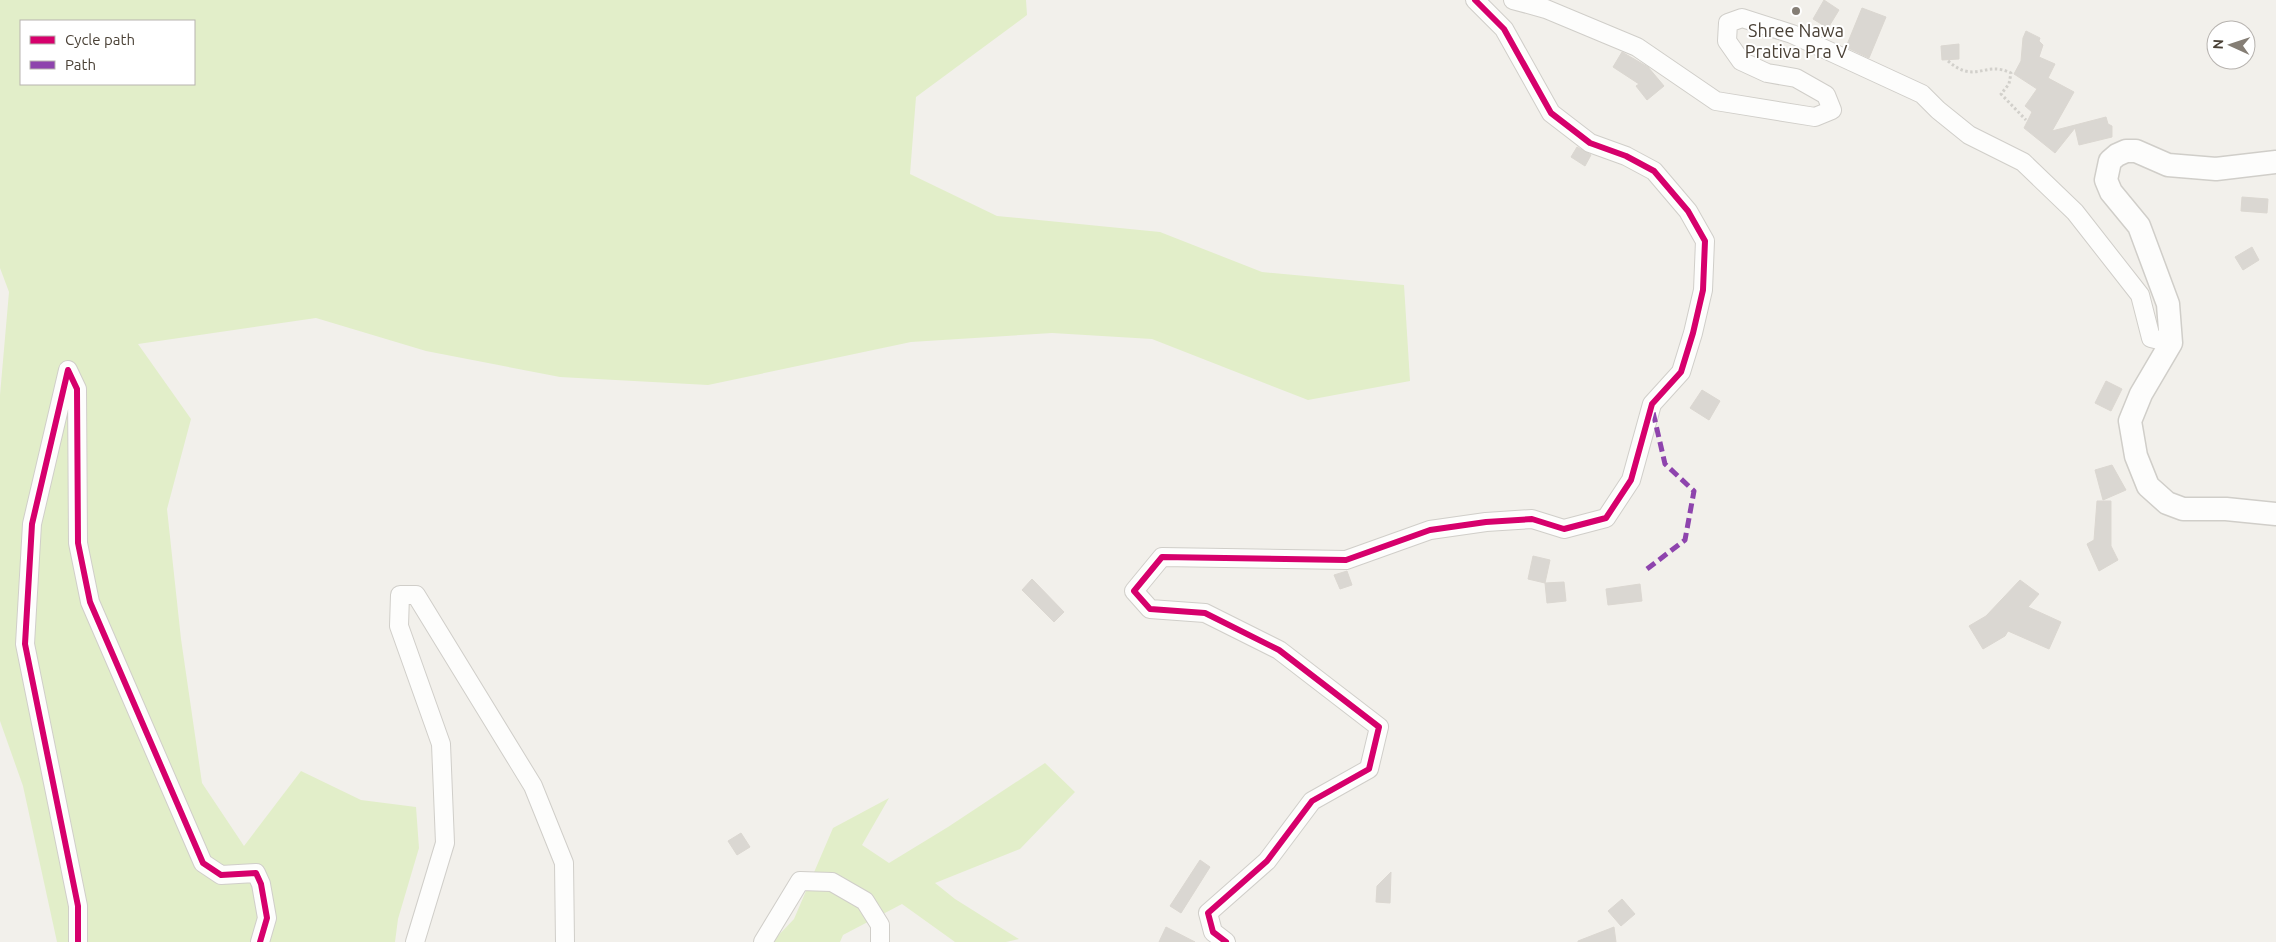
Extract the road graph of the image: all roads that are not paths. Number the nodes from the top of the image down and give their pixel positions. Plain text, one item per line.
1 (1475, 0) edge
2 (1513, 0) edge
3 (2276, 162) edge
4 (2171, 344) junction
5 (2276, 514) edge
6 (78, 942) edge
7 (260, 942) edge
8 (415, 942) edge
9 (565, 942) edge
10 (763, 942) edge
11 (880, 942) edge
12 (1226, 942) edge

1 - 12 street
2 - 4 street
3 - 4 street
4 - 5 street
6 - 7 street
8 - 9 street
10 - 11 street

